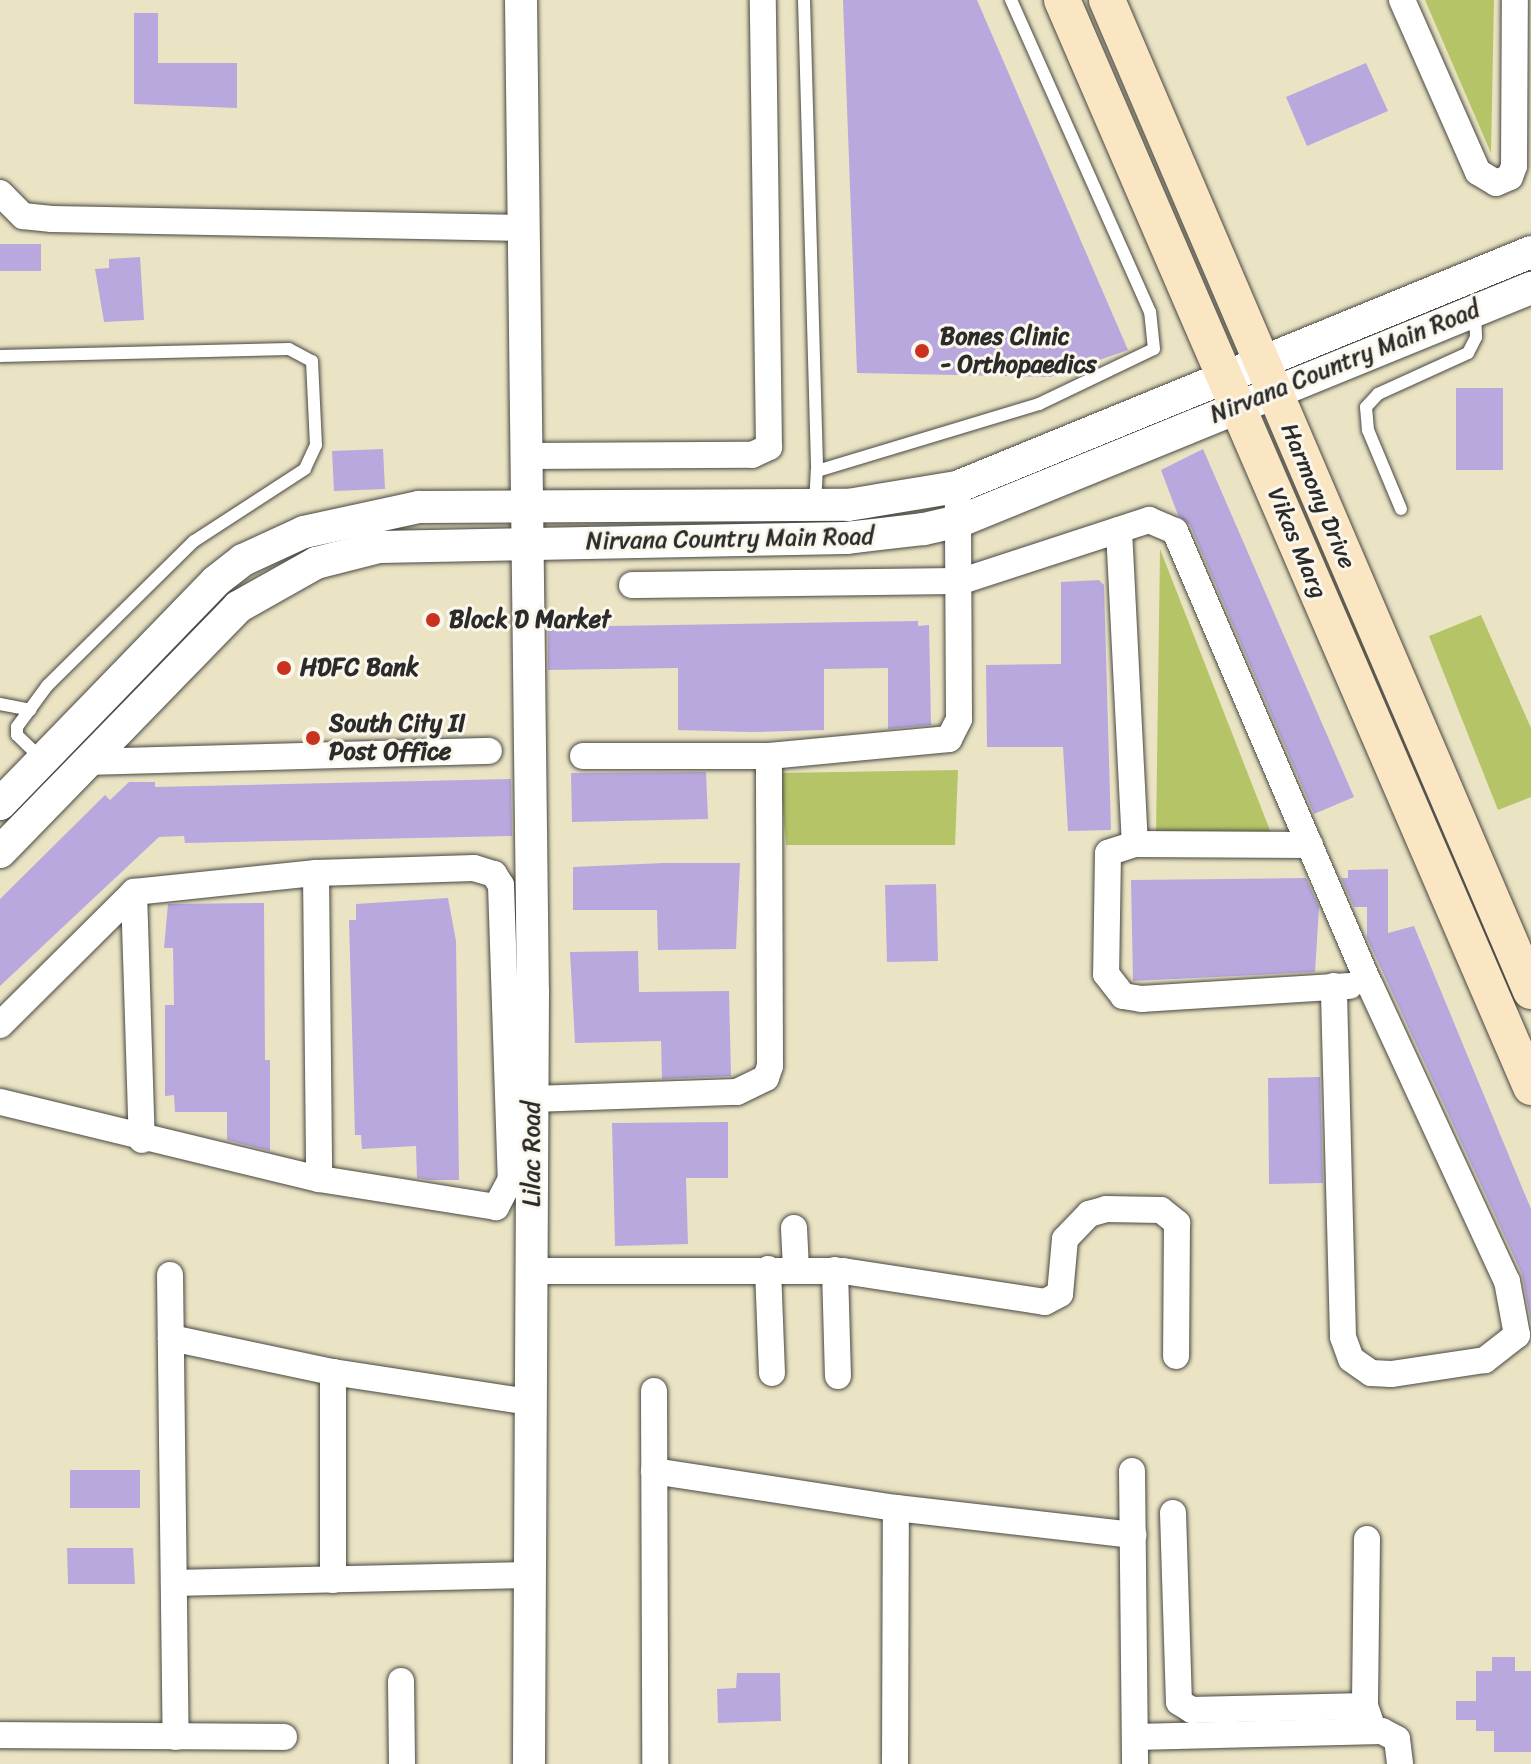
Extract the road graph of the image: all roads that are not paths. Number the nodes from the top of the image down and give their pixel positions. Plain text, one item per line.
1 (521, 0) edge
2 (763, 0) edge
3 (804, 0) edge
4 (1011, 0) edge
5 (1062, 0) edge
6 (1107, 0) edge
7 (1402, 0) edge
8 (1515, 0) edge
9 (0, 193) edge
10 (525, 228) junction
11 (1531, 252) edge
12 (1531, 288) edge
13 (1475, 311) junction
14 (0, 356) edge
15 (1267, 377) junction
16 (1230, 390) junction
17 (526, 456) junction
18 (817, 471) junction
19 (957, 487) junction
20 (525, 504) junction
21 (815, 505) junction
22 (1401, 509) dead end
23 (960, 521) junction
24 (1119, 530) junction
25 (527, 543) junction
26 (962, 581) junction
27 (632, 585) dead end
28 (0, 704) edge
29 (30, 710) junction
30 (489, 751) dead end
31 (583, 756) dead end
32 (769, 756) junction
33 (44, 760) junction
34 (90, 762) junction
35 (4, 792) edge
36 (1135, 844) junction
37 (1310, 845) junction
38 (0, 852) edge
39 (316, 873) junction
40 (134, 892) junction
41 (1370, 985) junction
42 (1334, 986) junction
43 (1531, 991) edge
44 (0, 1025) edge
45 (1531, 1087) edge
46 (533, 1099) junction
47 (0, 1102) edge
48 (142, 1140) junction
49 (319, 1179) junction
50 (794, 1228) dead end
51 (768, 1269) junction
52 (796, 1269) junction
53 (835, 1270) junction
54 (531, 1271) junction
55 (170, 1275) dead end
56 (171, 1338) junction
57 (1176, 1356) dead end
58 (333, 1372) junction
59 (772, 1373) dead end
60 (838, 1376) dead end
61 (654, 1391) dead end
62 (528, 1402) junction
63 (654, 1471) junction
64 (1132, 1471) dead end
65 (896, 1508) junction
66 (1173, 1513) dead end
67 (1133, 1535) junction
68 (1367, 1539) dead end
69 (526, 1575) junction
70 (333, 1580) junction
71 (174, 1583) junction
72 (401, 1681) dead end
73 (1365, 1706) junction
74 (1375, 1731) junction
75 (0, 1735) edge
76 (176, 1737) junction
77 (284, 1737) dead end
78 (1135, 1737) junction
79 (402, 1764) edge
80 (529, 1764) edge
81 (655, 1764) edge
82 (895, 1764) edge
83 (1135, 1764) edge
84 (1400, 1764) edge

1 - 10 street, Lilac Road
2 - 17 street
3 - 18 lane
4 - 18 lane
5 - 16 main road, Vikas Marg
6 - 15 main road, Harmony Drive
7 - 8 street
9 - 10 street
10 - 17 street, Lilac Road
11 - 15 street, Nirvana Country Main Road
12 - 13 street, Nirvana Country Main Road
13 - 15 street, Nirvana Country Main Road
13 - 22 lane
14 - 29 lane
15 - 16 street, Nirvana Country Main Road
15 - 43 main road, Harmony Drive
16 - 19 street, Nirvana Country Main Road
16 - 23 street, Nirvana Country Main Road
16 - 45 main road, Vikas Marg
17 - 20 street, Lilac Road
18 - 21 lane
19 - 21 street, Nirvana Country Main Road
19 - 23 street
20 - 21 street, Nirvana Country Main Road
20 - 25 street, Lilac Road
20 - 33 street, Nirvana Country Main Road
23 - 25 street, Nirvana Country Main Road
23 - 26 street
24 - 26 street
24 - 36 street
24 - 37 street
25 - 34 street, Nirvana Country Main Road
25 - 46 street, Lilac Road
26 - 27 street
26 - 32 street
28 - 29 lane
29 - 33 lane
30 - 34 street
31 - 32 street
32 - 46 street
33 - 35 street, Nirvana Country Main Road
34 - 38 street, Nirvana Country Main Road
36 - 37 street
36 - 42 street
37 - 41 street
39 - 40 street
39 - 49 street
39 - 49 street
40 - 44 street
40 - 48 street
41 - 42 street
41 - 42 street
46 - 54 street, Lilac Road
47 - 48 street
48 - 49 street
50 - 52 street
51 - 52 street
51 - 54 street
51 - 59 street
52 - 53 street
53 - 57 street
53 - 60 street
54 - 62 street, Lilac Road
55 - 56 street
56 - 58 street
56 - 71 street
58 - 62 street
58 - 70 street
61 - 63 street
62 - 69 street, Lilac Road
63 - 65 street
63 - 81 street
64 - 67 street
65 - 67 street
65 - 82 street
66 - 73 street
67 - 78 street
68 - 73 street
69 - 70 street
69 - 80 street, Lilac Road
70 - 71 street
71 - 76 street
72 - 79 street
73 - 74 street
74 - 78 street
74 - 84 street
75 - 76 street
76 - 77 street
78 - 83 street

